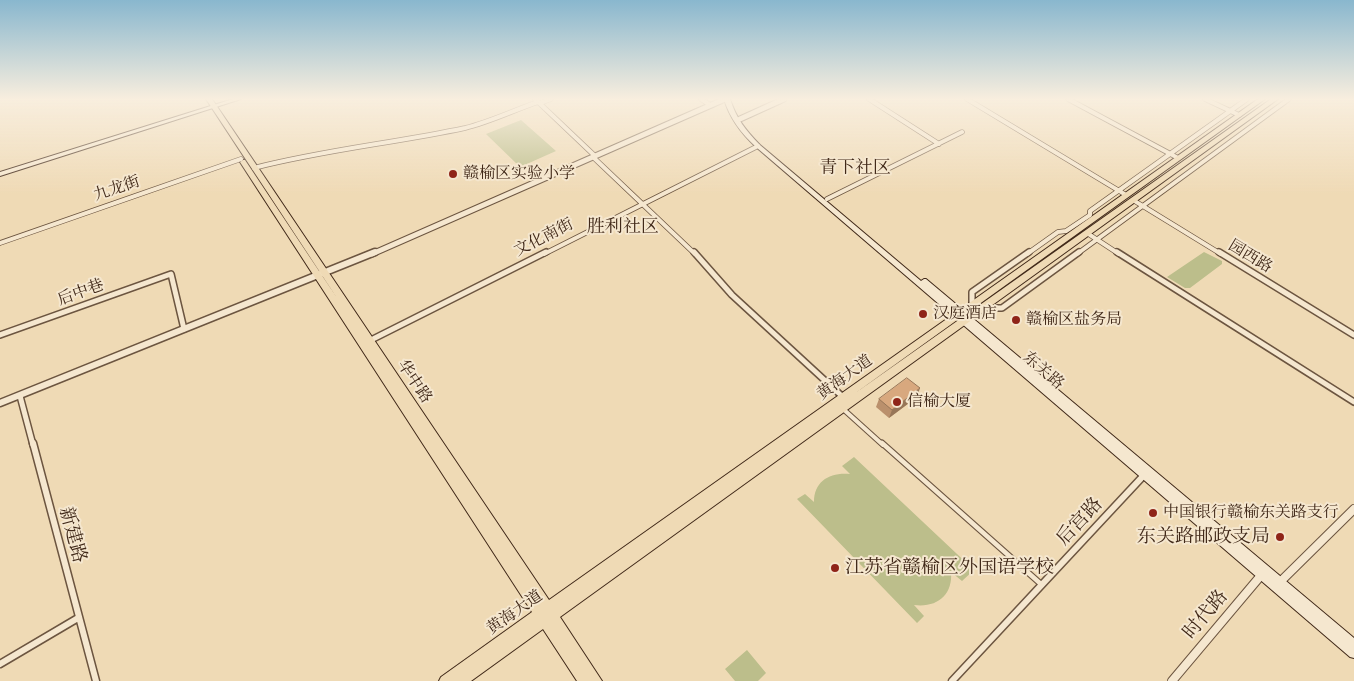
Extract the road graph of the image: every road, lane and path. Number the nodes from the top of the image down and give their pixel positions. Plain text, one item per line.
1 (128, 131) edge
2 (225, 131) edge
3 (228, 131) edge
4 (448, 131) edge
5 (568, 131) edge
6 (653, 131) edge
7 (743, 131) edge
8 (749, 131) edge
9 (918, 131) edge
10 (1019, 131) edge
11 (1127, 131) edge
12 (1205, 131) edge
13 (1212, 131) edge
14 (1225, 131) edge
15 (1245, 131) edge
16 (962, 132) dead end
17 (939, 144) junction
18 (758, 146) junction
19 (1169, 153) junction
20 (594, 156) junction
21 (1178, 158) junction
22 (241, 159) junction
23 (254, 168) junction
24 (0, 173) edge
25 (1125, 195) junction
26 (827, 199) junction
27 (642, 203) junction
28 (1142, 206) junction
29 (1088, 232) junction
30 (1097, 238) junction
31 (0, 242) edge
32 (321, 275) junction
33 (976, 307) junction
34 (962, 317) junction
35 (184, 329) junction
36 (0, 335) edge
37 (1354, 335) edge
38 (369, 341) junction
39 (20, 396) junction
40 (844, 398) junction
41 (1354, 402) edge
42 (0, 404) edge
43 (842, 408) junction
44 (1146, 473) junction
45 (1354, 509) edge
46 (1264, 573) junction
47 (1280, 582) junction
48 (1042, 585) junction
49 (546, 615) junction
50 (78, 618) junction
51 (1354, 645) edge
52 (1354, 653) edge
53 (0, 664) edge
54 (96, 681) edge
55 (445, 681) edge
56 (461, 681) edge
57 (584, 681) edge
58 (596, 681) edge
59 (952, 681) edge
60 (1172, 681) edge

1 - 24 main road
2 - 22 main road, 华中路
3 - 23 main road, 华中路
4 - 23 street
5 - 20 street
6 - 20 street
7 - 18 main road, 东关路
8 - 26 main road, 东关路
9 - 17 street
10 - 25 street, 园西路
11 - 19 street
12 - 19 street
13 - 21 main road, 黄海大道
14 - 25 main road, 黄海大道
15 - 28 street
16 - 17 street
17 - 26 street
18 - 27 street, 文化南街
18 - 34 main road, 东关路
19 - 21 street
19 - 25 street
20 - 27 street
20 - 32 street
21 - 25 main road, 黄海大道
22 - 31 street, 九龙街
22 - 32 main road, 华中路
23 - 32 main road, 华中路
25 - 28 street, 园西路
25 - 29 main road, 黄海大道
25 - 33 main road, 黄海大道
26 - 34 main road, 东关路
27 - 38 street, 文化南街
27 - 40 street
28 - 30 street
28 - 37 street, 园西路
29 - 30 street
29 - 33 main road, 黄海大道
30 - 33 street
30 - 41 street
32 - 35 street
32 - 38 main road, 华中路
32 - 49 main road, 华中路
33 - 34 main road, 黄海大道
34 - 40 main road, 黄海大道
34 - 43 main road, 黄海大道
34 - 44 main road, 东关路
35 - 36 street, 后中巷
35 - 39 street
38 - 49 main road, 华中路
39 - 42 street
39 - 50 street, 新建路
40 - 49 main road, 黄海大道
43 - 48 street
43 - 49 main road, 黄海大道
44 - 46 main road, 东关路
44 - 48 street, 后宫路
45 - 47 street
46 - 47 main road, 东关路
46 - 52 main road, 东关路
46 - 60 street, 时代路
47 - 51 main road, 东关路
48 - 59 street, 后宫路
49 - 55 main road, 黄海大道
49 - 56 main road, 黄海大道
49 - 57 main road, 华中路
49 - 58 main road, 华中路
50 - 53 street
50 - 54 street, 新建路

